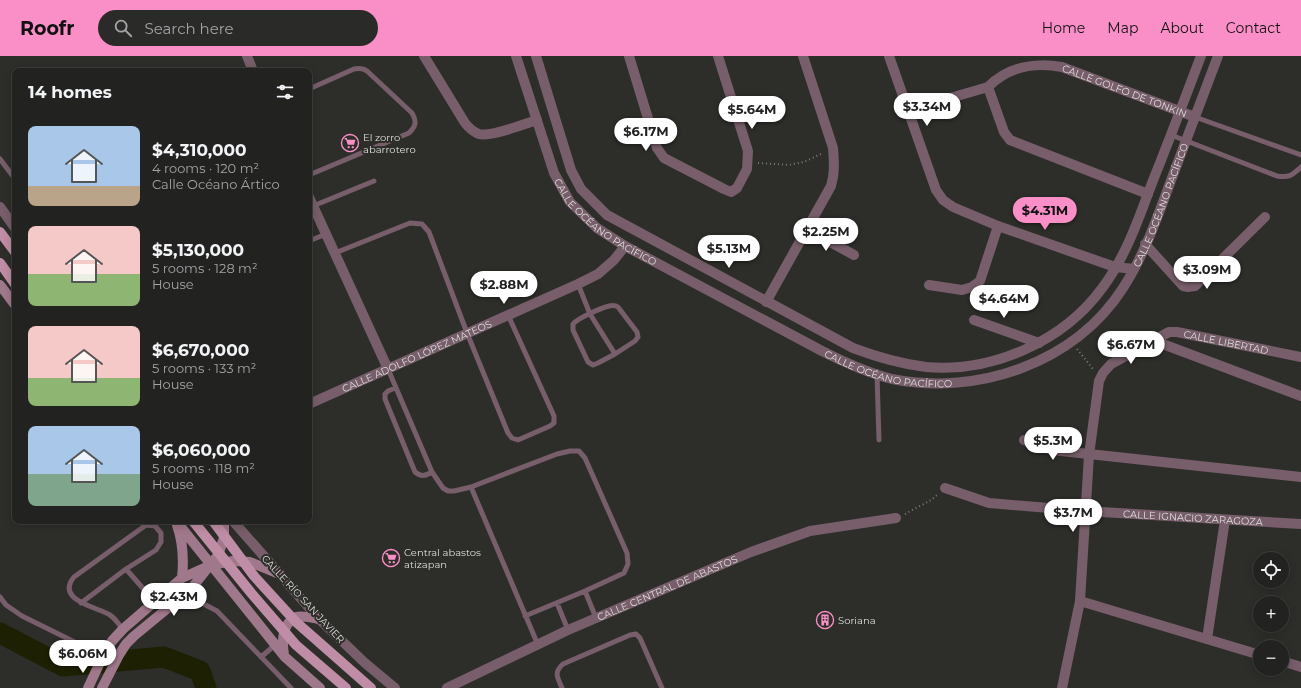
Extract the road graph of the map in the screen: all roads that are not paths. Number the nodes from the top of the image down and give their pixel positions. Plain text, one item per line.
1 (247, 56) edge
2 (424, 56) edge
3 (516, 56) edge
4 (536, 56) edge
5 (629, 56) edge
6 (718, 56) edge
7 (803, 56) edge
8 (889, 56) edge
9 (1202, 56) edge
10 (1218, 56) edge
11 (252, 68) edge
12 (988, 87) junction
13 (312, 88) edge
14 (909, 110) junction
15 (1180, 111) junction
16 (1195, 116) junction
17 (537, 120) junction
18 (1171, 135) junction
19 (1186, 140) junction
20 (1301, 155) edge
21 (0, 160) edge
22 (1301, 167) edge
23 (312, 174) edge
24 (12, 175) edge
25 (374, 180) dead end
26 (1148, 194) junction
27 (312, 201) edge
28 (312, 203) edge
29 (0, 207) edge
30 (1265, 217) dead end
31 (12, 224) edge
32 (998, 226) junction
33 (808, 230) junction
34 (0, 232) edge
35 (326, 234) junction
36 (312, 240) edge
37 (1145, 244) junction
38 (625, 246) junction
39 (12, 248) edge
40 (335, 253) junction
41 (854, 255) dead end
42 (0, 263) edge
43 (1115, 267) junction
44 (1134, 269) junction
45 (12, 280) edge
46 (578, 284) junction
47 (0, 285) edge
48 (929, 285) dead end
49 (12, 301) edge
50 (766, 302) junction
51 (590, 314) junction
52 (508, 315) junction
53 (974, 320) dead end
54 (467, 333) junction
55 (1152, 340) junction
56 (1039, 342) junction
57 (615, 354) junction
58 (1301, 357) edge
59 (388, 370) junction
60 (877, 375) junction
61 (395, 388) junction
62 (1301, 396) edge
63 (312, 403) edge
64 (879, 440) dead end
65 (1024, 440) dead end
66 (1089, 455) junction
67 (432, 472) junction
68 (1301, 477) edge
69 (471, 487) junction
70 (945, 488) road end
71 (1085, 511) junction
72 (896, 518) road end
73 (1225, 520) junction
74 (146, 524) edge
75 (150, 524) edge
76 (177, 524) edge
77 (178, 524) edge
78 (195, 524) edge
79 (215, 524) edge
80 (224, 524) edge
81 (236, 524) edge
82 (1301, 524) edge
83 (211, 565) junction
84 (126, 569) junction
85 (279, 574) junction
86 (182, 578) junction
87 (585, 591) junction
88 (185, 594) junction
89 (0, 597) edge
90 (154, 601) junction
91 (1080, 601) junction
92 (81, 603) junction
93 (557, 603) junction
94 (525, 616) junction
95 (596, 618) junction
96 (319, 619) junction
97 (123, 629) junction
98 (568, 630) junction
99 (1207, 639) junction
100 (275, 645) junction
101 (538, 645) junction
102 (1253, 653) edge
103 (103, 656) junction
104 (261, 657) junction
105 (285, 657) junction
106 (1289, 663) edge
107 (1301, 667) edge
108 (103, 687) edge
109 (88, 688) edge
110 (291, 688) edge
111 (320, 688) edge
112 (346, 688) edge
113 (371, 688) edge
114 (395, 688) edge
115 (447, 688) edge
116 (562, 688) edge
117 (662, 688) edge
118 (1062, 688) edge

1 - 11 street
2 - 17 street
3 - 17 street, CALLE OCÉANO PACÍFICO
4 - 50 street, CALLE OCÉANO PACÍFICO
5 - 6 street
7 - 33 street
8 - 14 street
9 - 15 street, CALLE OCÉANO PACÍFICO
10 - 16 street, CALLE OCÉANO PACÍFICO
12 - 14 street, CALLE GOLFO DE TONKIN
12 - 15 street, CALLE GOLFO DE TONKIN
12 - 26 street
13 - 23 lane
14 - 32 street
15 - 16 street, CALLE GOLFO DE TONKIN
15 - 18 street, CALLE OCÉANO PACÍFICO
16 - 19 street, CALLE OCÉANO PACÍFICO
16 - 20 lane
17 - 38 street, CALLE OCÉANO PACÍFICO
18 - 19 lane
18 - 26 street, CALLE OCÉANO PACÍFICO
19 - 22 lane
19 - 37 street, CALLE OCÉANO PACÍFICO
21 - 24 lane
25 - 27 lane
26 - 43 street, CALLE OCÉANO PACÍFICO
28 - 35 street
29 - 31 street
30 - 37 street
32 - 43 street
32 - 48 street
33 - 41 street
33 - 50 street
34 - 39 main road
35 - 36 lane
35 - 40 street
37 - 44 street, CALLE OCÉANO PACÍFICO
38 - 46 street, CALLE ADOLFO LÓPEZ MATEOS
38 - 60 street, CALLE OCÉANO PACÍFICO
40 - 54 lane
40 - 59 street
42 - 45 main road
43 - 44 street
43 - 56 street, CALLE OCÉANO PACÍFICO
44 - 60 street, CALLE OCÉANO PACÍFICO
46 - 51 lane
46 - 52 street, CALLE ADOLFO LÓPEZ MATEOS
47 - 49 main road
50 - 56 street, CALLE OCÉANO PACÍFICO
51 - 57 lane
51 - 57 lane
51 - 57 lane
52 - 54 street, CALLE ADOLFO LÓPEZ MATEOS
52 - 54 lane
53 - 56 street
54 - 59 street, CALLE ADOLFO LÓPEZ MATEOS
55 - 58 street, CALLE LIBERTAD
55 - 62 street
55 - 66 street
59 - 61 lane
59 - 63 street, CALLE ADOLFO LÓPEZ MATEOS
60 - 64 lane
61 - 67 lane
61 - 67 lane
65 - 66 street
66 - 68 street
66 - 71 street
67 - 69 lane
69 - 87 lane
69 - 94 lane
70 - 71 street
71 - 73 street, CALLE IGNACIO ZARAGOZA
71 - 91 street
72 - 95 street, CALLE CENTRAL DE ABASTOS
73 - 82 street, CALLE IGNACIO ZARAGOZA
73 - 99 street
74 - 92 lane
75 - 84 lane
76 - 86 main road
77 - 83 main road
78 - 112 main road, bridge
79 - 113 main road, bridge
80 - 83 main road
81 - 85 street, CALLE RÍO SAN JAVIER
83 - 85 main road
83 - 86 main road
83 - 88 main road
83 - 100 main road
84 - 90 lane
84 - 92 lane
85 - 96 street, CALLE RÍO SAN JAVIER
86 - 90 main road
87 - 93 lane
87 - 95 lane
88 - 104 lane
88 - 108 main road
89 - 103 lane
90 - 97 main road
91 - 99 street
91 - 118 street
92 - 97 lane
93 - 94 lane
93 - 98 lane
94 - 101 lane
95 - 98 street, CALLE CENTRAL DE ABASTOS
96 - 105 main road
96 - 114 street, CALLE RÍO SAN JAVIER
97 - 103 main road
98 - 101 street, CALLE CENTRAL DE ABASTOS
99 - 102 street
100 - 104 lane
100 - 105 main road
101 - 115 street, CALLE CENTRAL DE ABASTOS
103 - 109 main road
104 - 110 lane
105 - 111 main road
106 - 107 street
116 - 117 lane

